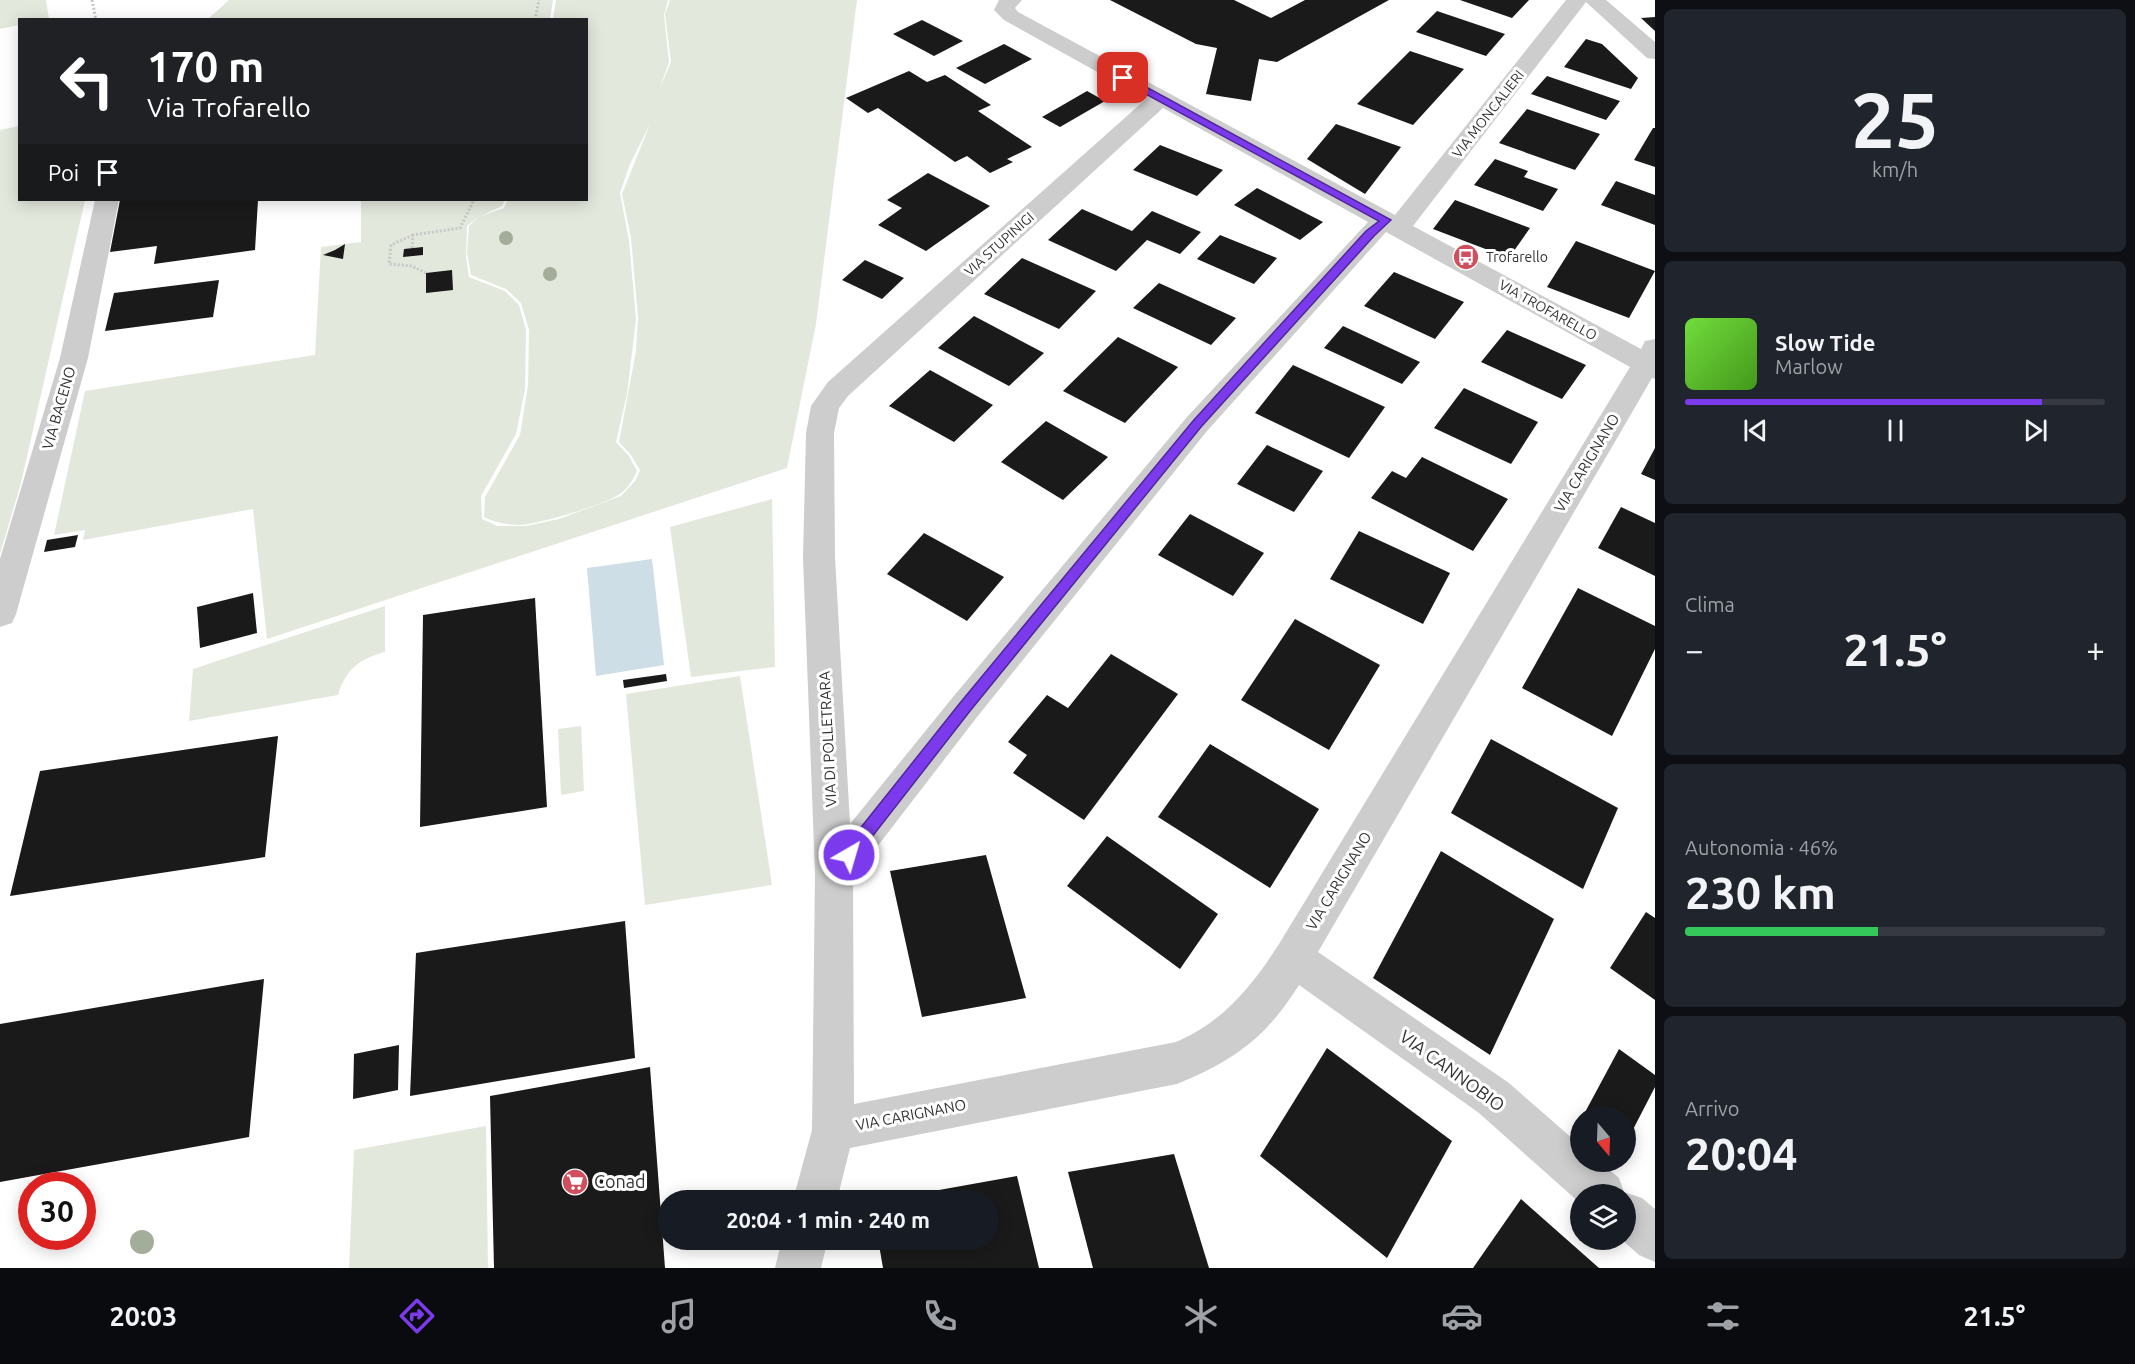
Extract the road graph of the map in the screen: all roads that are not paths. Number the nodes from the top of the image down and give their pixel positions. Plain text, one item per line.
1 (1577, 0) edge
2 (1594, 0) edge
3 (1009, 3) edge
4 (1655, 53) edge
5 (1160, 99) junction
6 (107, 201) edge
7 (1392, 224) junction
8 (1652, 360) edge
9 (838, 389) joint
10 (0, 614) edge
11 (834, 873) junction
12 (1293, 958) junction
13 (833, 1130) junction
14 (1592, 1184) edge
15 (818, 1190) edge
16 (1636, 1223) edge
17 (1655, 1239) edge
18 (802, 1250) edge
19 (798, 1268) edge

1 - 7 street, VIA MONCALIERI
2 - 4 street
3 - 5 street, VIA TROFARELLO
5 - 7 street, VIA TROFARELLO
5 - 9 street, VIA STUPINIGI
6 - 10 street, VIA BACENO
7 - 8 street, VIA TROFARELLO
7 - 11 street, VIA MONCALIERI
8 - 12 street, VIA CARIGNANO
9 - 11 street, VIA DI POLLETRARA
11 - 13 street, VIA DI POLLETRARA
12 - 13 street, VIA CARIGNANO
12 - 14 street, VIA CANNOBIO
13 - 15 street, VIA DI POLLETRARA
16 - 17 street
18 - 19 street

